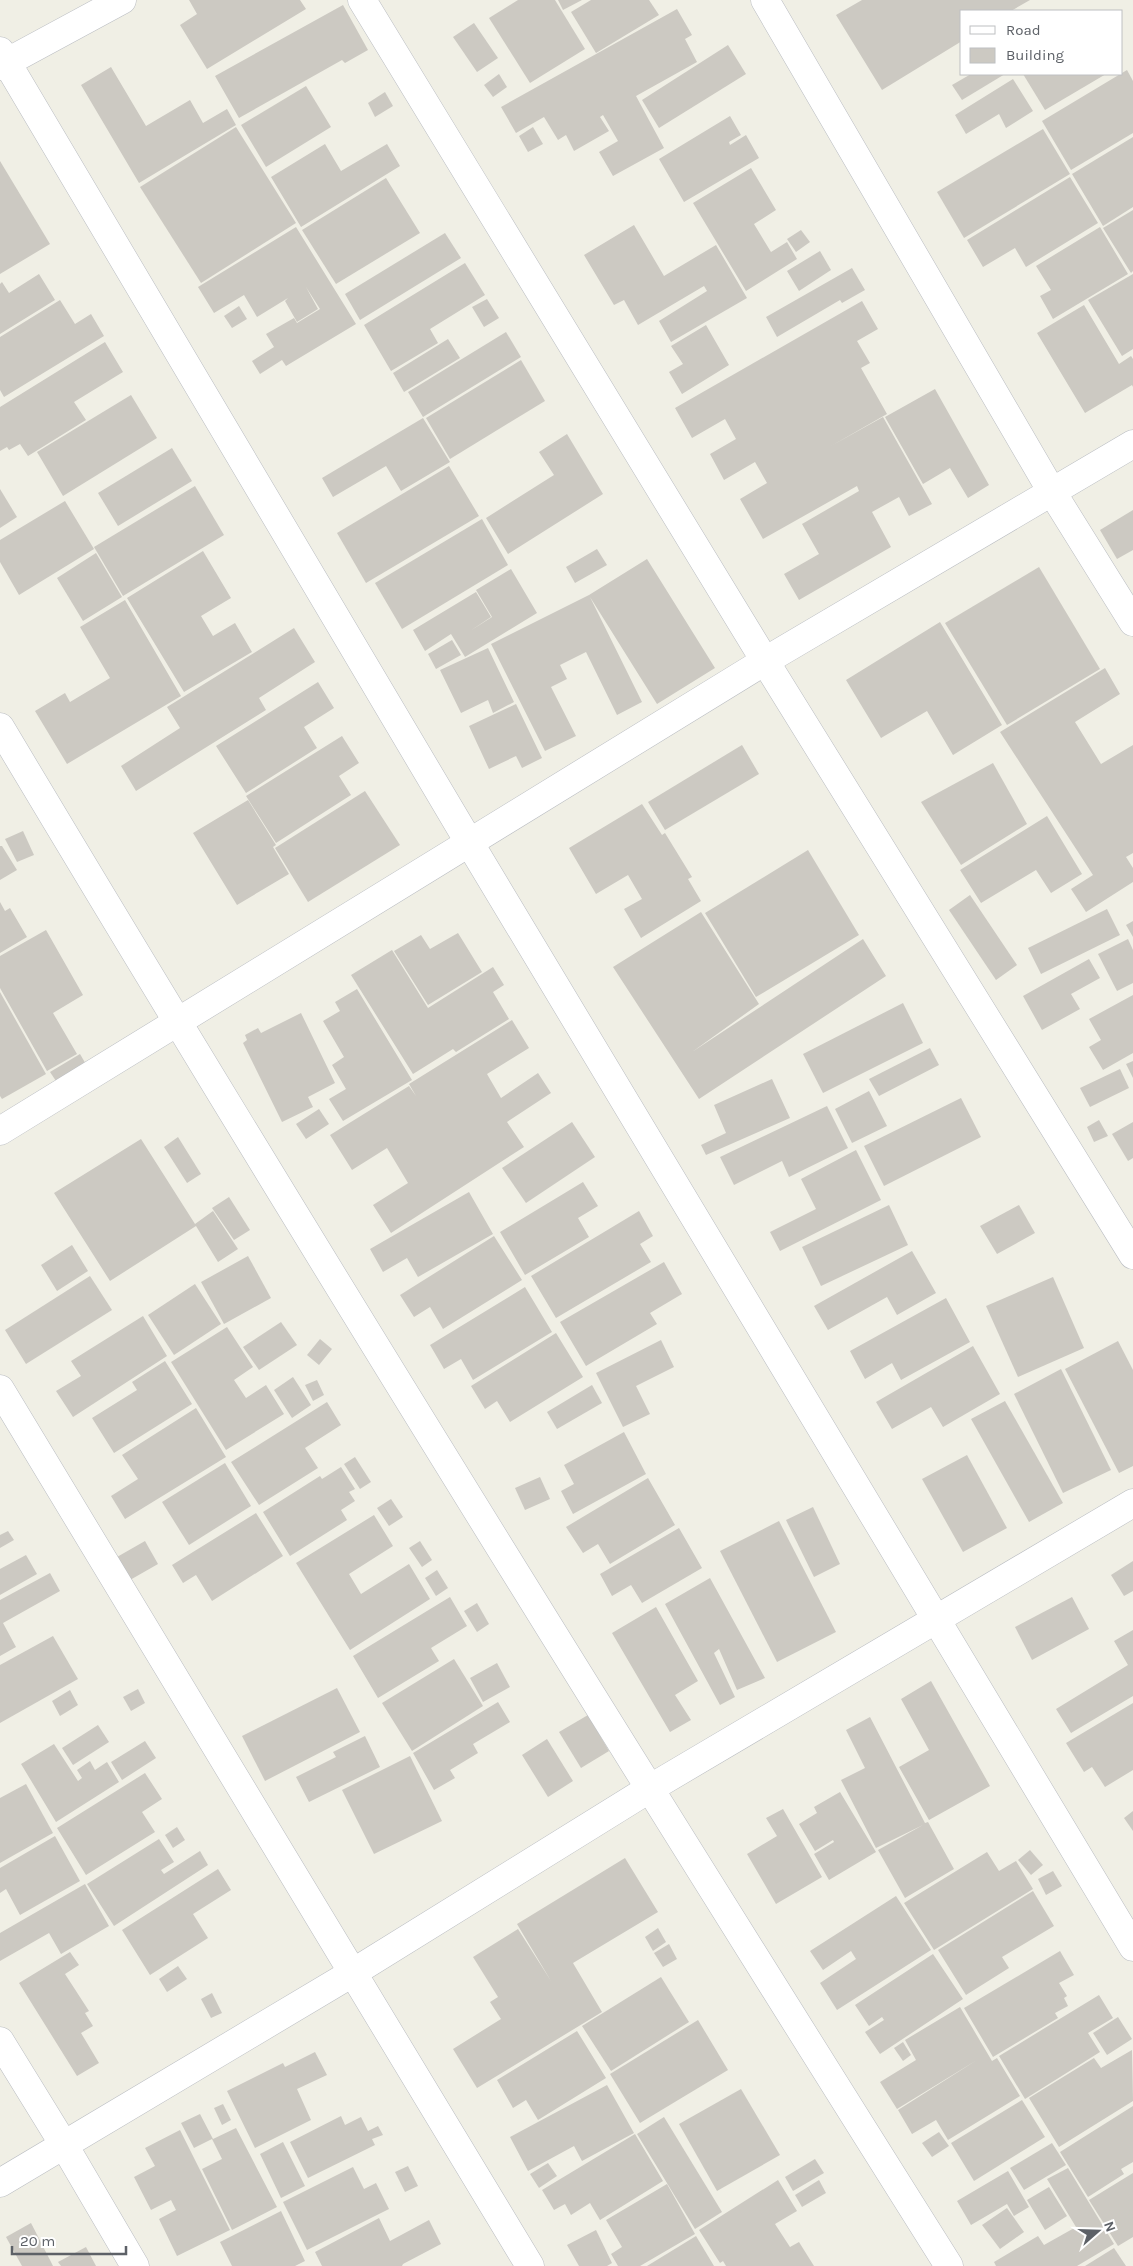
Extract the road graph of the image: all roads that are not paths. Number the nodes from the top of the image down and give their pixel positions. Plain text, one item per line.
1 (122, 0) edge
2 (362, 0) edge
3 (765, 0) edge
4 (2, 60) edge
5 (1133, 444) edge
6 (1052, 492) junction
7 (1133, 622) edge
8 (765, 661) junction
9 (0, 727) edge
10 (469, 842) junction
11 (176, 1022) junction
12 (0, 1131) edge
13 (1133, 1255) edge
14 (0, 1389) edge
15 (1133, 1503) edge
16 (936, 1619) junction
17 (649, 1790) junction
18 (1133, 1947) edge
19 (354, 1972) junction
20 (0, 2041) edge
21 (64, 2145) junction
22 (0, 2183) edge
23 (135, 2266) edge
24 (530, 2266) edge
25 (949, 2266) edge

1 - 4 street
2 - 8 street
3 - 6 street
4 - 10 street
5 - 6 street
6 - 7 street
6 - 8 street
8 - 10 street
8 - 13 street
9 - 11 street
10 - 11 street
10 - 16 street
11 - 12 street
11 - 17 street
14 - 19 street
15 - 16 street
16 - 17 street
16 - 18 street
17 - 19 street
17 - 25 street
19 - 21 street
19 - 24 street
20 - 21 street
21 - 22 street
21 - 23 street

